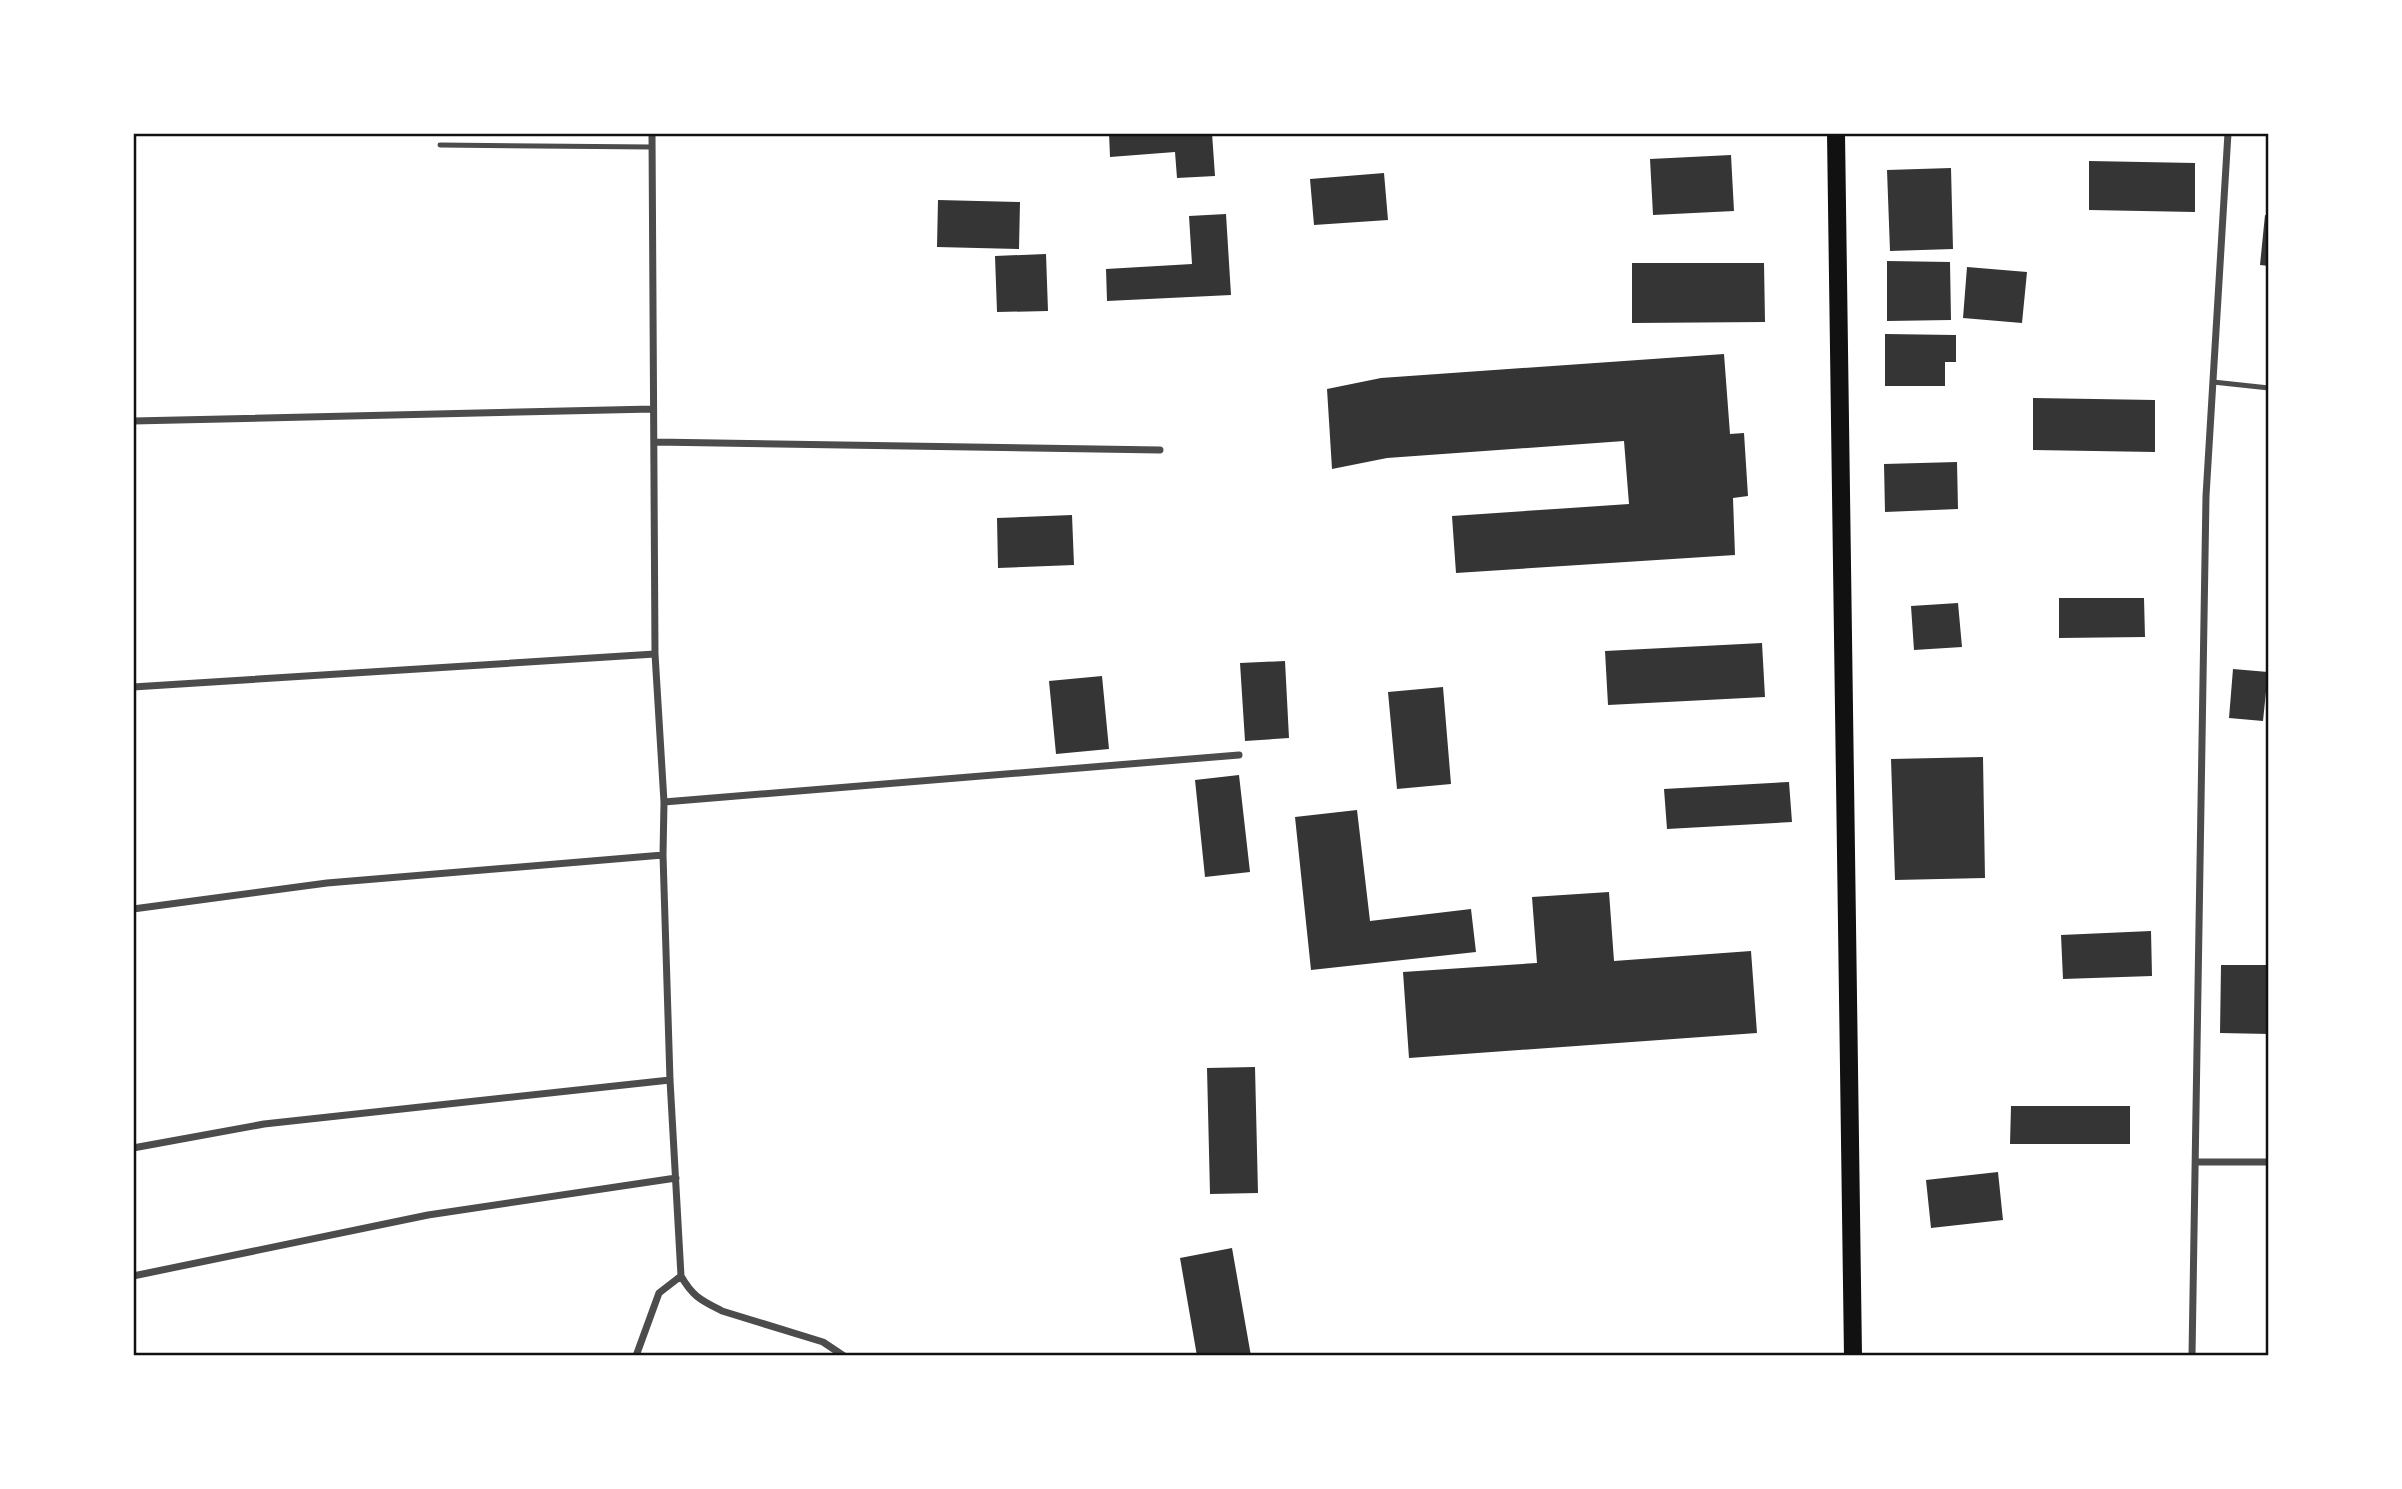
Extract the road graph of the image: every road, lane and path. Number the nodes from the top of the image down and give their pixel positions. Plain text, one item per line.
1 (652, 133) edge
2 (1836, 133) edge
3 (2228, 133) edge
4 (440, 145) dead end
5 (652, 147) junction
6 (2213, 382) junction
7 (2269, 388) edge
8 (653, 409) junction
9 (133, 421) edge
10 (655, 442) junction
11 (1160, 450) dead end
12 (655, 654) junction
13 (133, 687) edge
14 (1239, 755) dead end
15 (664, 803) junction
16 (663, 855) junction
17 (133, 909) edge
18 (670, 1080) junction
19 (133, 1148) edge
20 (2196, 1162) junction
21 (2269, 1163) edge
22 (676, 1178) junction
23 (133, 1276) edge
24 (681, 1276) junction
25 (636, 1356) edge
26 (844, 1356) edge
27 (1853, 1356) edge
28 (2192, 1356) edge

1 - 5 street
2 - 27 main road
3 - 6 street
4 - 5 lane
5 - 8 street
6 - 7 lane
6 - 20 street
8 - 9 street
8 - 10 street
10 - 11 street
10 - 12 street
12 - 13 street
12 - 15 street
14 - 15 street
15 - 16 street
16 - 17 street
16 - 18 street
18 - 19 street
18 - 22 street
20 - 21 street
20 - 28 street
22 - 23 street
22 - 24 street
24 - 25 street
24 - 26 street

